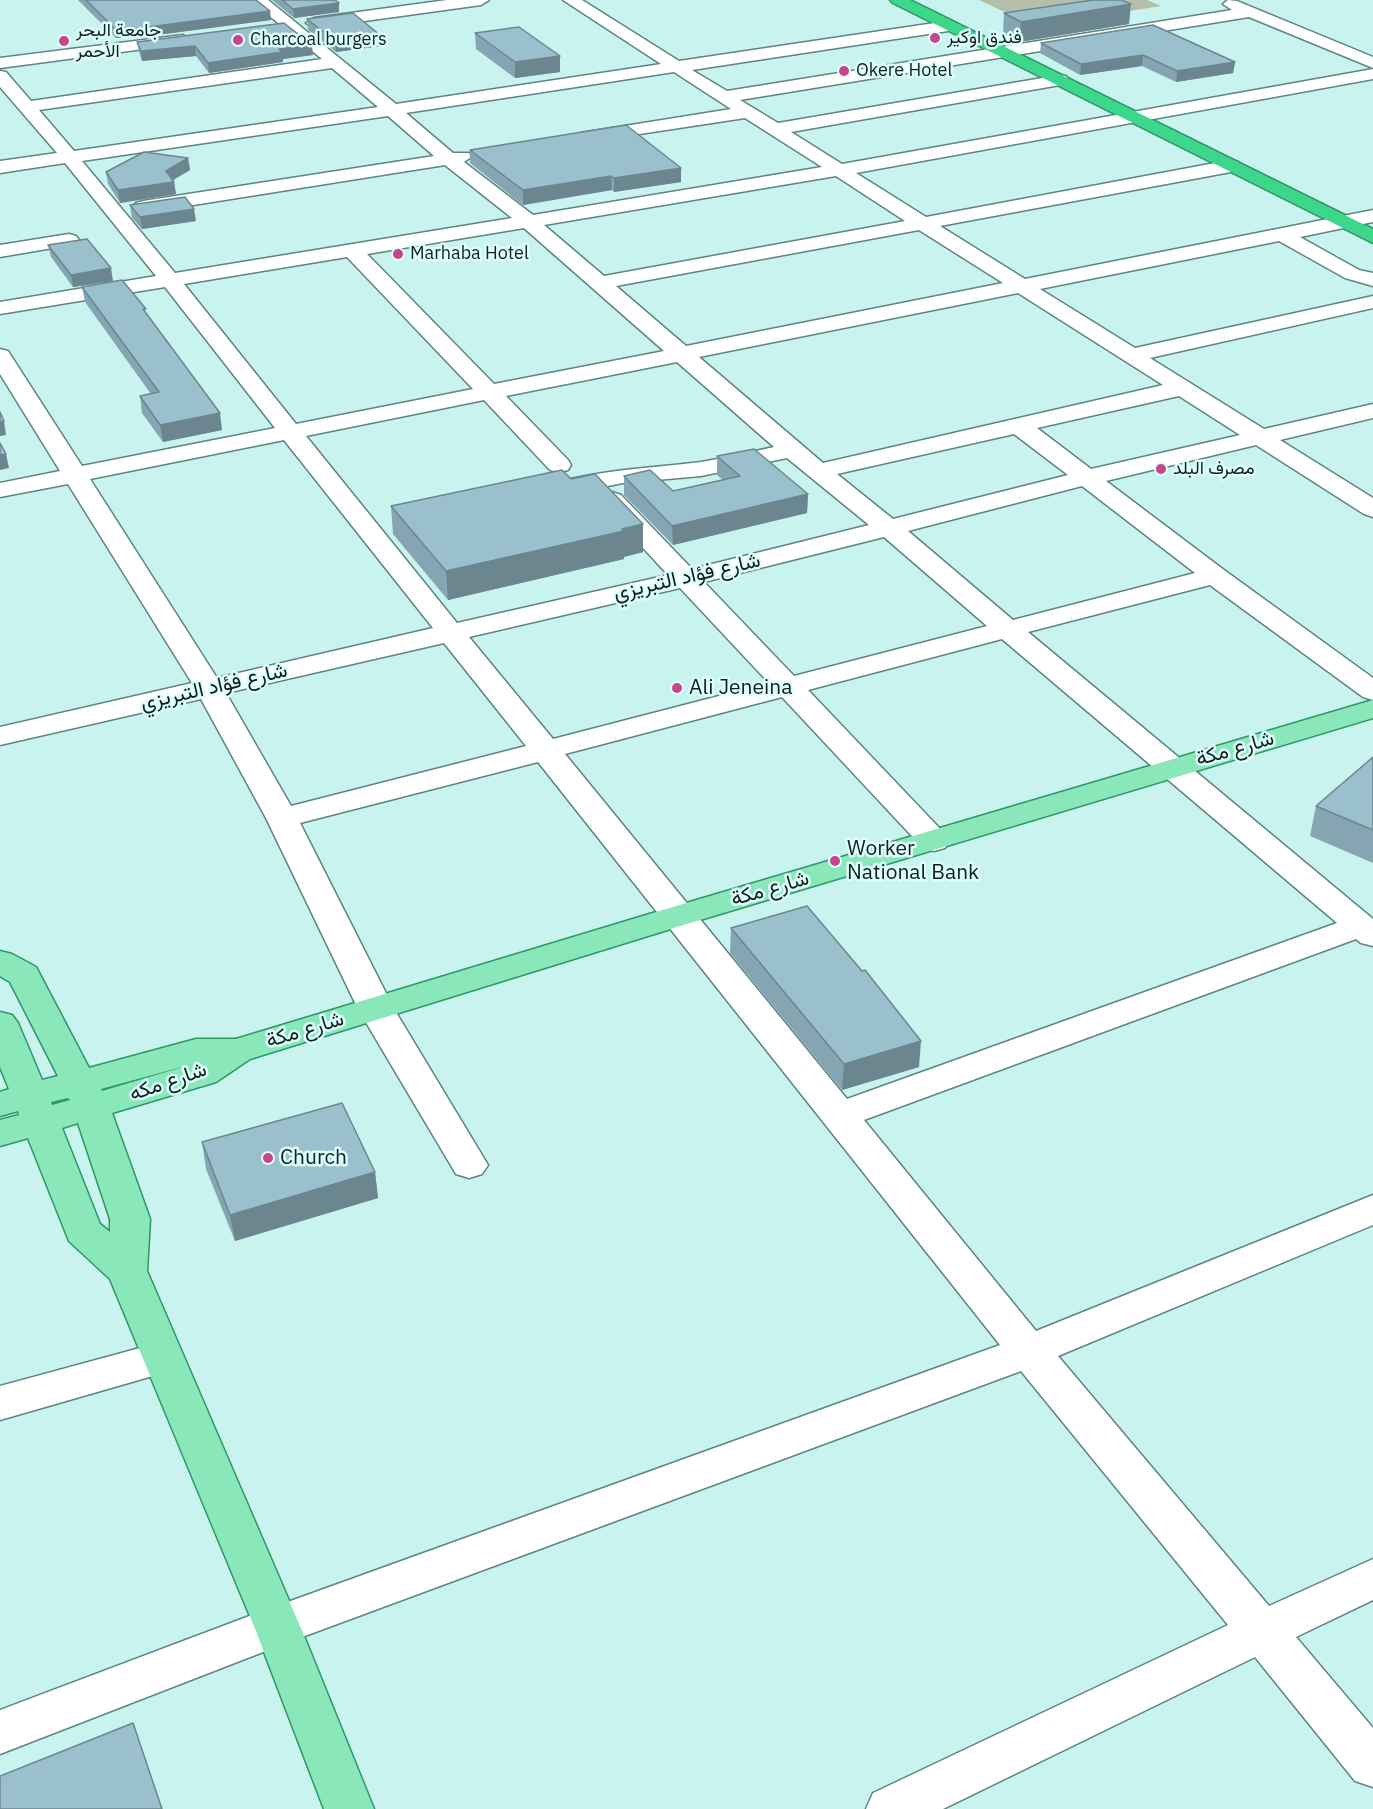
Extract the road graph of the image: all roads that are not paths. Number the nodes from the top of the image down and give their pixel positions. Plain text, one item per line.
1 (258, 0) edge
2 (481, 0) edge
3 (571, 0) edge
4 (898, 0) edge
5 (1221, 0) edge
6 (1250, 12) junction
7 (948, 26) junction
8 (279, 28) junction
9 (198, 38) edge
10 (1002, 52) junction
11 (336, 62) junction
12 (0, 63) edge
13 (1373, 63) edge
14 (675, 67) junction
15 (1373, 74) edge
16 (0, 76) edge
17 (1060, 81) junction
18 (725, 97) junction
19 (27, 107) junction
20 (391, 110) junction
21 (749, 112) junction
22 (1131, 116) junction
23 (777, 129) junction
24 (565, 141) edge
25 (484, 154) edge
26 (69, 156) junction
27 (449, 159) junction
28 (1231, 166) junction
29 (0, 167) edge
30 (841, 170) junction
31 (114, 212) junction
32 (1373, 216) edge
33 (527, 220) junction
34 (1344, 222) junction
35 (924, 224) junction
36 (1281, 234) junction
37 (1373, 237) edge
38 (69, 240) edge
39 (351, 249) junction
40 (0, 251) edge
41 (169, 279) junction
42 (1373, 280) edge
43 (600, 283) junction
44 (0, 284) edge
45 (1022, 286) junction
46 (1373, 302) edge
47 (7, 307) edge
48 (682, 354) junction
49 (1133, 355) junction
50 (0, 356) edge
51 (1182, 388) junction
52 (489, 392) junction
53 (1373, 411) edge
54 (1019, 426) junction
55 (289, 431) junction
56 (1261, 438) junction
57 (792, 450) junction
58 (559, 465) dead end
59 (819, 471) junction
60 (76, 474) junction
61 (1086, 478) junction
62 (594, 481) junction
63 (0, 490) edge
64 (549, 491) edge
65 (1373, 509) edge
66 (889, 528) junction
67 (1215, 576) junction
68 (685, 579) junction
69 (1006, 629) junction
70 (450, 632) junction
71 (790, 686) junction
72 (209, 688) junction
73 (1373, 691) edge
74 (1373, 708) edge
75 (0, 736) edge
76 (547, 751) junction
77 (1170, 768) junction
78 (282, 818) junction
79 (934, 841) junction
80 (678, 916) junction
81 (1367, 931) edge
82 (0, 962) edge
83 (376, 1009) junction
84 (0, 1023) edge
85 (237, 1051) joint
86 (86, 1095) junction
87 (24, 1107) edge
88 (839, 1116) junction
89 (0, 1133) edge
90 (469, 1165) dead end
91 (1373, 1209) edge
92 (127, 1271) junction
93 (1029, 1351) junction
94 (162, 1358) junction
95 (0, 1403) edge
96 (1373, 1578) edge
97 (277, 1626) junction
98 (1264, 1631) junction
99 (0, 1732) edge
100 (1373, 1766) edge
101 (349, 1809) edge
102 (891, 1809) edge

1 - 8 street
2 - 8 street
3 - 14 street
4 - 7 highway
5 - 6 street
6 - 10 street
6 - 13 street
7 - 10 highway
7 - 14 street
8 - 11 street
9 - 12 street
10 - 17 highway
10 - 18 street
11 - 19 street
11 - 20 street
14 - 18 street
14 - 20 street
15 - 22 street
16 - 19 street
17 - 22 highway
17 - 23 street
18 - 21 street
19 - 26 street
20 - 26 street
20 - 27 street
21 - 23 street
21 - 24 street
22 - 28 highway
22 - 30 street
23 - 30 street
25 - 27 street
26 - 29 street
26 - 31 street
27 - 31 street
27 - 33 street
28 - 34 highway
28 - 35 street
30 - 33 street
30 - 35 street
31 - 41 street
32 - 34 street
33 - 39 street
33 - 43 street
34 - 36 street
34 - 37 highway
35 - 43 street
35 - 45 street
36 - 42 street
36 - 45 street
38 - 40 street
39 - 41 street
39 - 52 street
41 - 47 street
41 - 55 street
43 - 48 street
44 - 47 street
45 - 48 street
45 - 49 street
46 - 49 street
48 - 52 street
48 - 57 street
49 - 51 street
50 - 60 street
51 - 54 street
51 - 56 street
52 - 55 street
52 - 58 street
53 - 56 street, شارع فؤاد التبريزي
54 - 59 street
54 - 61 street
55 - 60 street
55 - 70 street
56 - 61 street, شارع فؤاد التبريزي
56 - 65 street
57 - 59 street
57 - 62 street
59 - 66 street
60 - 63 street
60 - 72 street
61 - 66 street, شارع فؤاد التبريزي
61 - 67 street
62 - 64 street
62 - 68 street
66 - 68 street, شارع فؤاد التبريزي
66 - 69 street
67 - 69 street
67 - 73 street
68 - 70 street, شارع فؤاد التبريزي
68 - 71 street
69 - 71 street
69 - 77 street
70 - 72 street, شارع فؤاد التبريزي
70 - 76 street
71 - 76 street
71 - 79 street
72 - 75 street, شارع فؤاد التبريزي
72 - 78 street
74 - 77 main road, شارع مكة
76 - 78 street
76 - 80 street
77 - 79 main road, شارع مكة
77 - 81 street
78 - 83 street
79 - 80 main road, شارع مكة
80 - 83 main road, شارع مكة
80 - 88 street
81 - 88 street
82 - 86 main road
83 - 85 main road, شارع مكة
83 - 90 street
84 - 87 main road
85 - 86 main road, شارع مكه
86 - 87 main road, شارع مكه
86 - 92 main road
87 - 89 main road, شارع مكه
87 - 92 main road
88 - 93 street
91 - 93 street
92 - 94 main road
93 - 97 street
93 - 98 street
94 - 95 street
94 - 97 main road
96 - 98 street
97 - 99 street
97 - 101 main road
98 - 100 street
98 - 102 street

